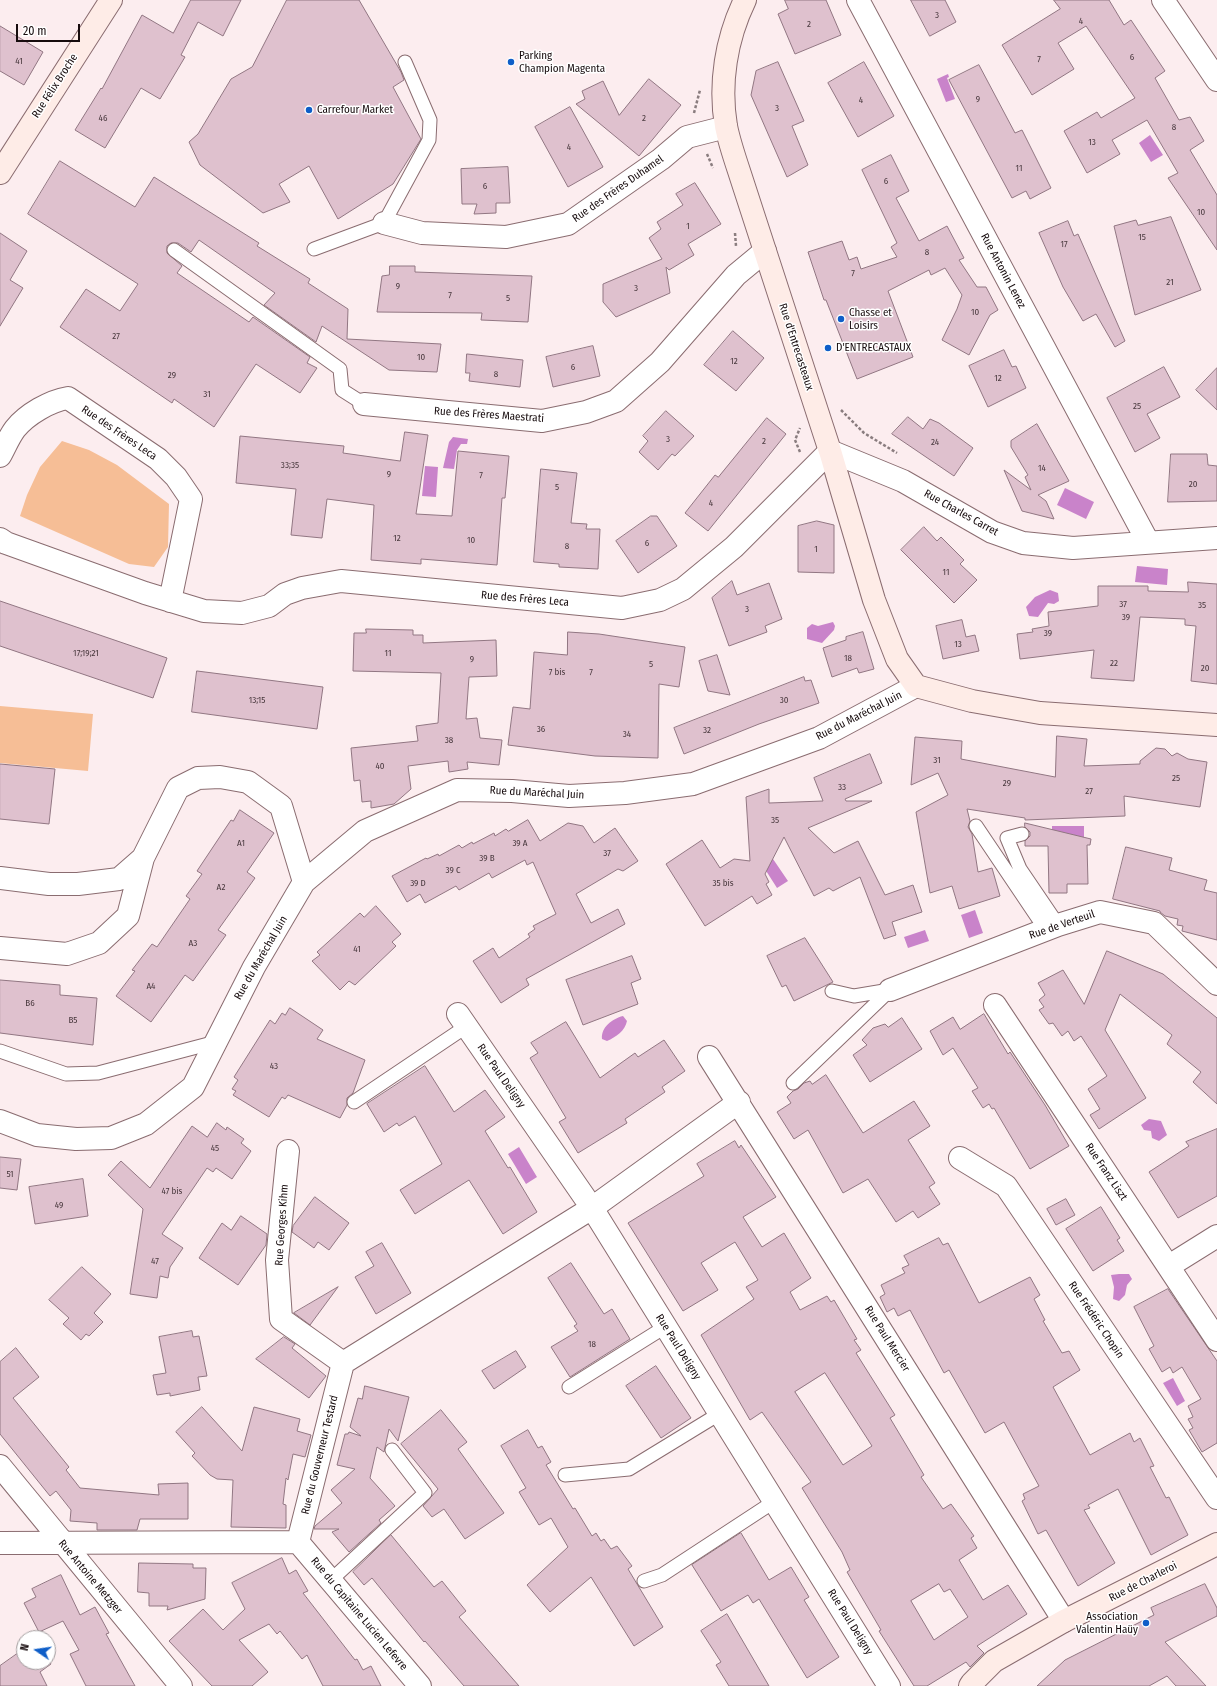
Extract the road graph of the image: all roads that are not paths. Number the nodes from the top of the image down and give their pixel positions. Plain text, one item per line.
1 (111, 0) edge
2 (745, 0) edge
3 (858, 0) edge
4 (1163, 0) edge
5 (405, 62) dead end
6 (1217, 80) edge
7 (726, 127) junction
8 (0, 173) edge
9 (384, 223) junction
10 (314, 249) dead end
11 (174, 250) dead end
12 (766, 251) junction
13 (364, 404) joint
14 (830, 452) junction
15 (0, 456) edge
16 (1217, 538) edge
17 (0, 539) edge
18 (1148, 542) junction
19 (170, 601) junction
20 (916, 686) junction
21 (1217, 725) edge
22 (976, 826) dead end
23 (1022, 834) dead end
24 (142, 858) junction
25 (0, 878) edge
26 (304, 882) junction
27 (1052, 928) junction
28 (0, 948) edge
29 (1217, 984) edge
30 (890, 990) junction
31 (832, 991) dead end
32 (995, 1005) dead end
33 (463, 1020) joint
34 (216, 1042) junction
35 (0, 1051) edge
36 (709, 1057) dead end
37 (793, 1083) dead end
38 (354, 1102) dead end
39 (739, 1102) junction
40 (0, 1121) edge
41 (288, 1151) dead end
42 (960, 1158) dead end
43 (592, 1208) junction
44 (1217, 1236) edge
45 (1169, 1266) junction
46 (665, 1327) junction
47 (1217, 1340) edge
48 (343, 1363) junction
49 (569, 1387) dead end
50 (719, 1414) junction
51 (392, 1450) dead end
52 (0, 1466) edge
53 (565, 1475) dead end
54 (1217, 1498) edge
55 (775, 1501) junction
56 (298, 1542) junction
57 (0, 1544) edge
58 (62, 1544) junction
59 (1217, 1544) edge
60 (331, 1580) junction
61 (644, 1581) dead end
62 (1064, 1621) junction
63 (181, 1686) edge
64 (420, 1686) edge
65 (889, 1686) edge
66 (970, 1686) edge

1 - 8 street, Rue Félix Broche
2 - 7 street, Rue d'Entrecasteaux
3 - 18 street, Rue Antonin Lenez
4 - 6 street
5 - 9 lane
7 - 9 street, Rue des Frères Duhamel
7 - 12 street, Rue d'Entrecasteaux
9 - 10 lane
11 - 13 lane
12 - 13 street, Rue des Frères Maestrati
12 - 14 street, Rue d'Entrecasteaux
14 - 18 street, Rue Charles Carret
14 - 19 street, Rue des Frères Leca
14 - 20 street, Rue d'Entrecasteaux
15 - 19 street, Rue des Frères Leca
16 - 18 street, Rue Charles Carret
17 - 19 street, Rue des Frères Leca
20 - 21 street
20 - 26 street, Rue du Maréchal Juin
22 - 27 lane
23 - 27 lane
24 - 25 street
24 - 26 street
24 - 28 street
26 - 34 street, Rue du Maréchal Juin
27 - 29 street, Rue de Verteuil
27 - 30 street, Rue de Verteuil
30 - 31 lane
30 - 37 lane
32 - 45 street, Rue Franz Liszt
33 - 38 lane
33 - 43 street, Rue Paul Deligny
34 - 35 lane
34 - 40 street, Rue du Maréchal Juin
36 - 39 street, Rue Paul Mercier
39 - 43 street
39 - 62 street, Rue Paul Mercier
41 - 48 street, Rue Georges Kihm
42 - 54 street, Rue Frédéric Chopin
43 - 46 street, Rue Paul Deligny
43 - 48 street
44 - 45 street
45 - 47 street, Rue Franz Liszt
46 - 49 lane
46 - 50 street, Rue Paul Deligny
48 - 56 street, Rue du Gouverneur Testard
50 - 53 lane
50 - 55 street, Rue Paul Deligny
51 - 60 lane
52 - 58 street, Rue Antoine Metzger
55 - 61 lane
55 - 65 street, Rue Paul Deligny
56 - 58 street
56 - 60 street, Rue du Capitaine Lucien Lefevre
57 - 58 street
58 - 63 street, Rue Antoine Metzger
59 - 62 street, Rue de Charleroi
60 - 64 street, Rue du Capitaine Lucien Lefevre
62 - 66 street, Rue de Charleroi

